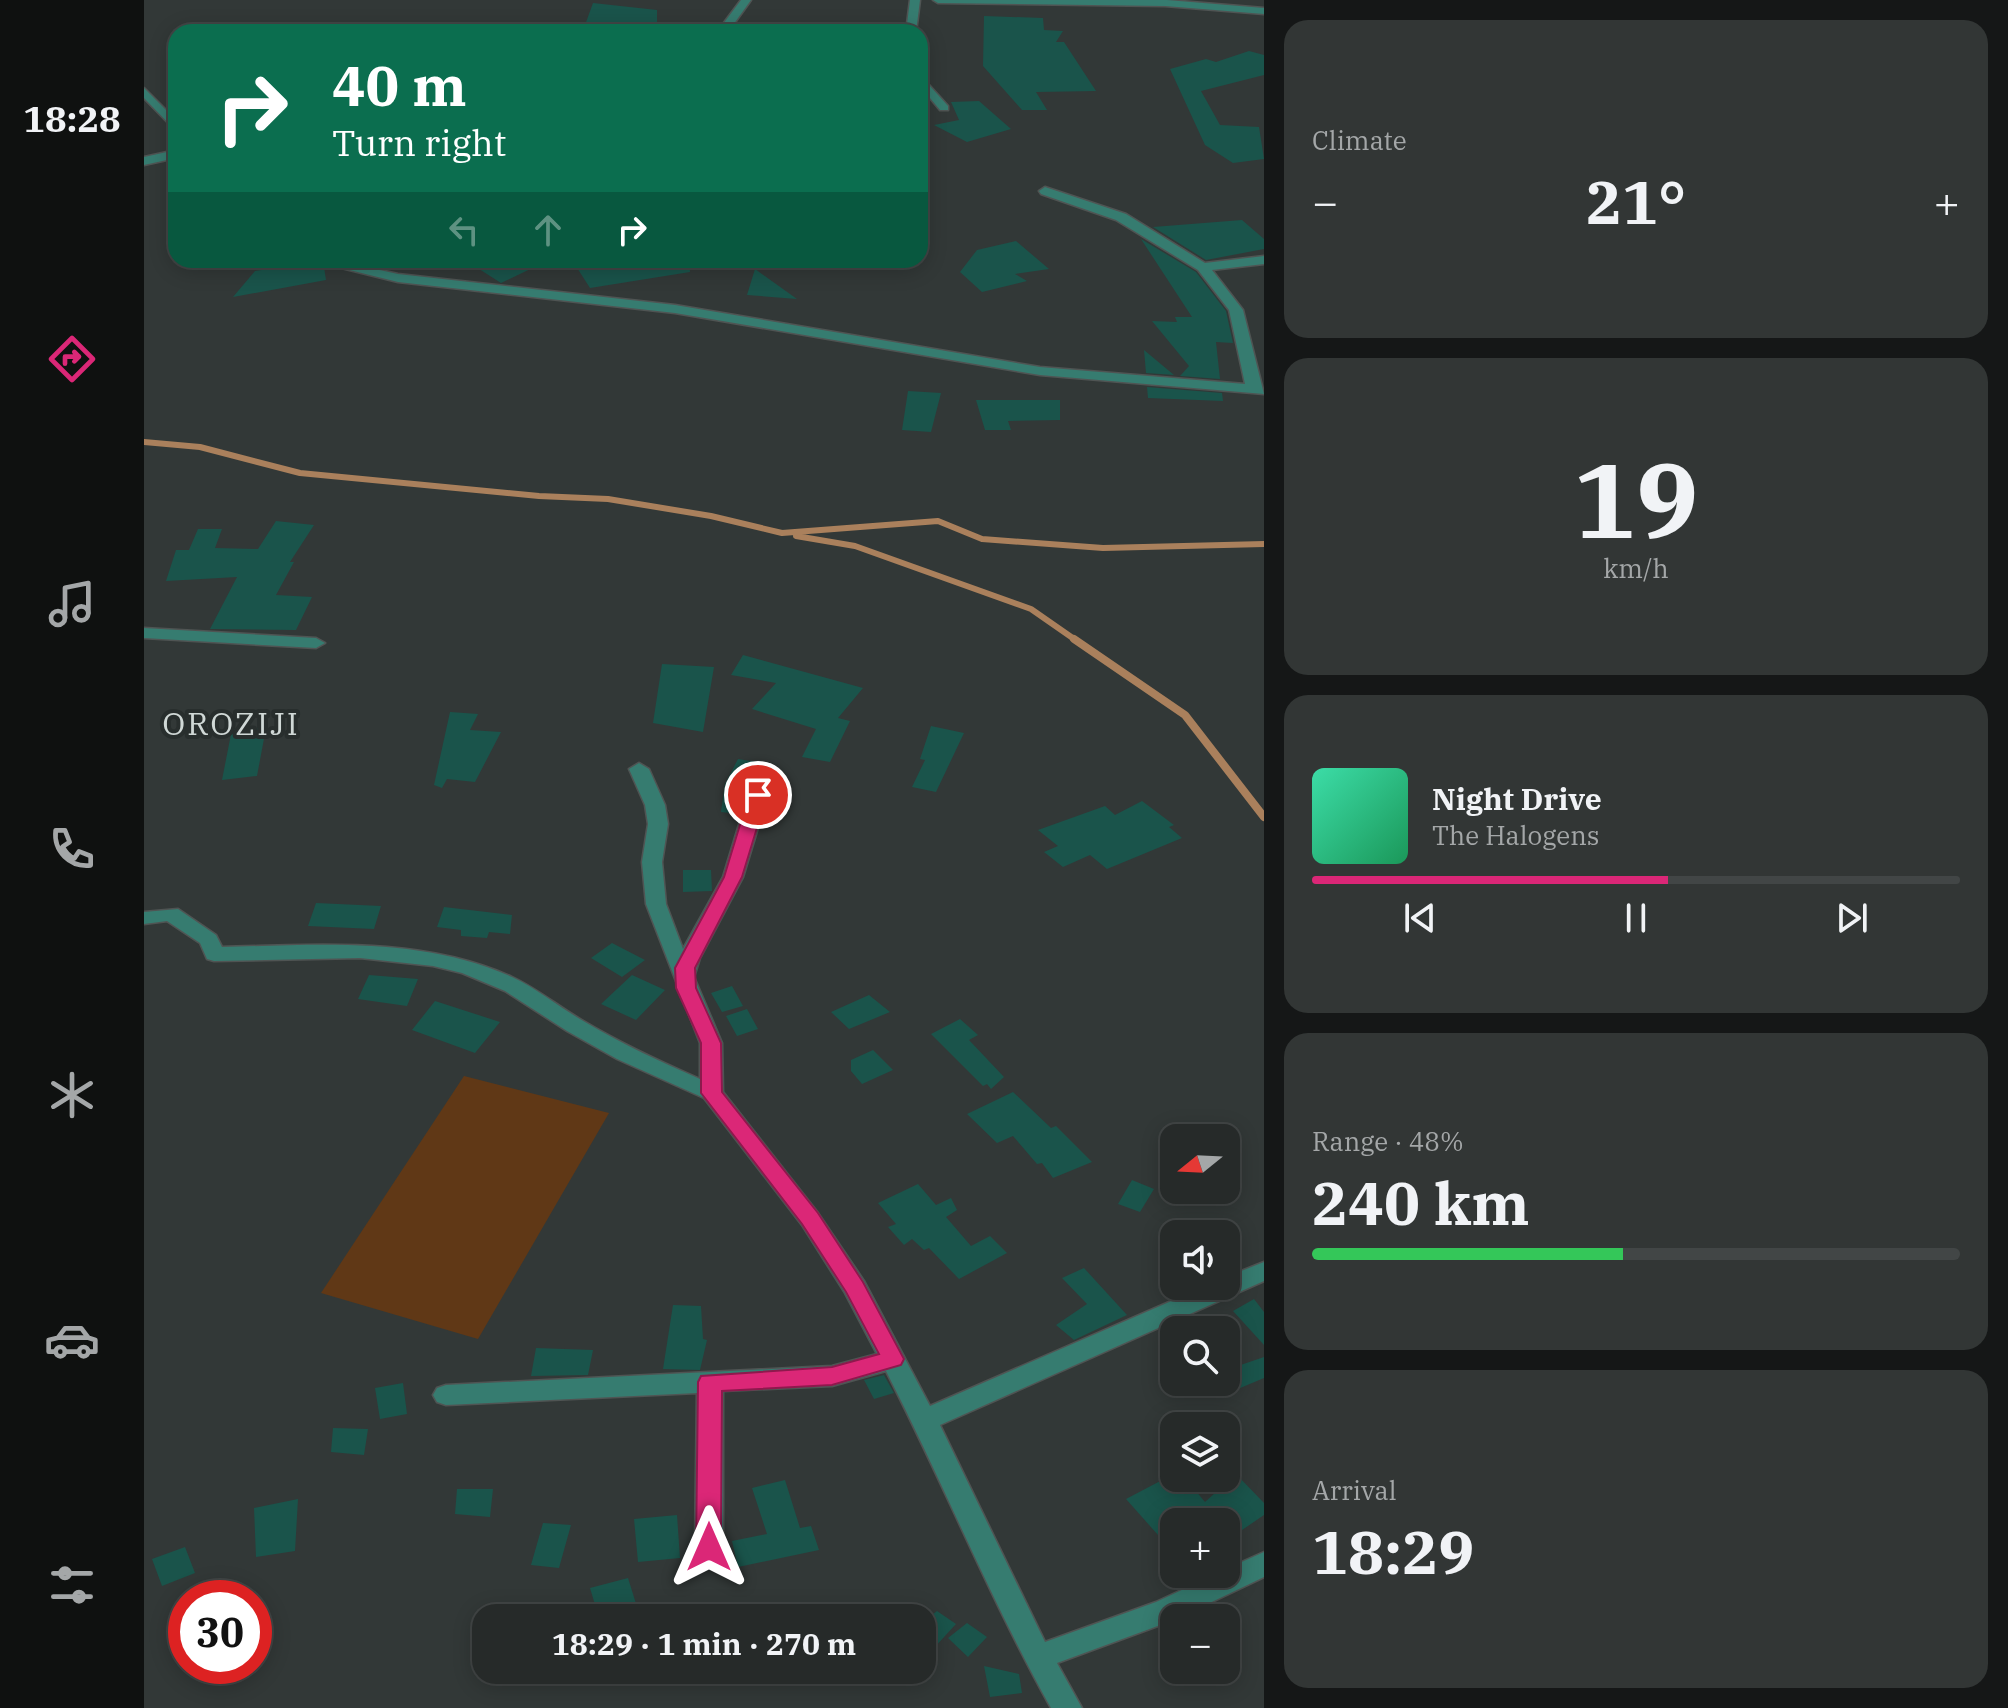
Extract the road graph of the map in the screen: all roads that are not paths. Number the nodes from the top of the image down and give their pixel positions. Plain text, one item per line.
1 (746, 0) edge
2 (915, 0) edge
3 (938, 0) edge
4 (1264, 11) edge
5 (728, 24) edge
6 (912, 24) edge
7 (928, 88) edge
8 (144, 91) edge
9 (944, 108) dead end
10 (168, 118) edge
11 (168, 156) edge
12 (144, 161) edge
13 (1045, 191) dead end
14 (1264, 260) edge
15 (1203, 267) junction
16 (347, 268) edge
17 (1259, 389) edge
18 (144, 633) edge
19 (316, 643) dead end
20 (639, 769) dead end
21 (758, 795) dead end
22 (144, 918) edge
23 (683, 977) junction
24 (712, 1093) junction
25 (1264, 1271) edge
26 (893, 1359) junction
27 (710, 1382) junction
28 (446, 1395) dead end
29 (925, 1420) junction
30 (709, 1547) dead end
31 (1264, 1564) edge
32 (1038, 1657) junction
33 (1067, 1708) edge

1 - 5 street
2 - 6 street
3 - 4 street
7 - 9 street
8 - 10 street
11 - 12 street
13 - 15 street
14 - 15 street
15 - 17 street
16 - 17 street
18 - 19 street
20 - 23 street
21 - 23 street
22 - 24 street
23 - 24 street
24 - 26 street
25 - 29 street
26 - 27 street
26 - 29 street
27 - 28 street
27 - 30 street
29 - 32 street
31 - 32 street
32 - 33 street

